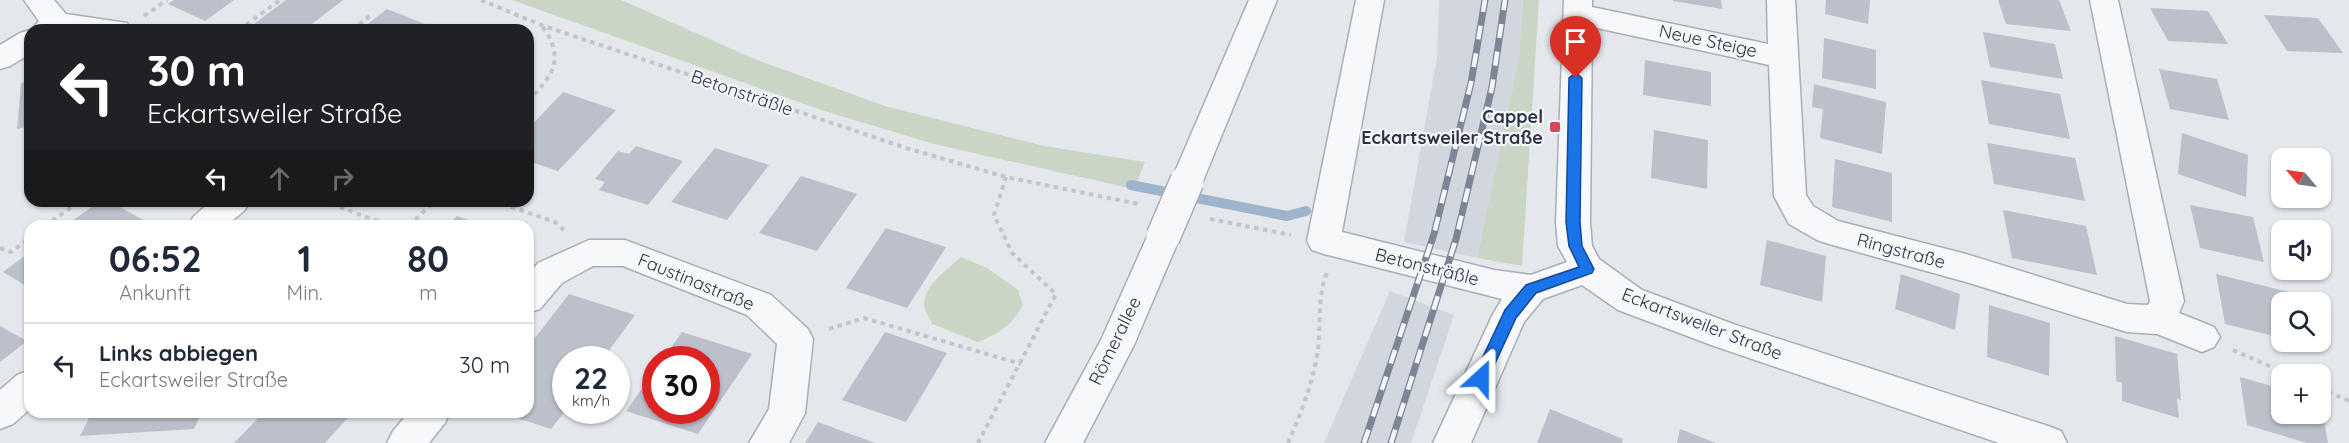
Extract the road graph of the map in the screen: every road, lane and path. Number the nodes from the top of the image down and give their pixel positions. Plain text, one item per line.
1 (38, 0) edge
2 (280, 0) edge
3 (481, 0) edge
4 (1263, 0) edge
5 (1370, 0) edge
6 (1781, 0) edge
7 (2104, 0) edge
8 (1578, 7) edge
9 (371, 15) dead end
10 (50, 24) edge
11 (247, 24) edge
12 (360, 24) edge
13 (541, 25) junction
14 (24, 44) edge
15 (1782, 57) junction
16 (0, 59) edge
17 (534, 95) edge
18 (1006, 177) joint
19 (72, 207) edge
20 (226, 207) edge
21 (339, 207) edge
22 (428, 207) edge
23 (511, 207) edge
24 (53, 220) edge
25 (212, 220) edge
26 (375, 220) edge
27 (416, 220) edge
28 (24, 242) edge
29 (1332, 244) junction
30 (0, 249) edge
31 (589, 253) junction
32 (1587, 269) junction
33 (1531, 289) junction
34 (534, 292) edge
35 (2159, 320) junction
36 (2202, 337) joint
37 (795, 339) junction
38 (1021, 364) junction
39 (2271, 367) edge
40 (24, 391) edge
41 (2331, 393) edge
42 (2349, 401) edge
43 (0, 413) edge
44 (427, 418) edge
45 (406, 443) edge
46 (768, 443) edge
47 (978, 443) edge
48 (1064, 443) edge
49 (1288, 443) edge
50 (1452, 443) edge
51 (2048, 443) edge

1 - 10 street
2 - 11 path
3 - 13 path, Betonsträßle
4 - 48 street, Römerallee, bridge
5 - 29 street
6 - 15 street, Neue Steige
7 - 35 street
8 - 15 street, Neue Steige
8 - 32 street, Eckartsweiler Straße
9 - 12 path
13 - 17 path
13 - 18 path, Betonsträßle
14 - 16 street
15 - 35 street, Ringstraße
18 - 38 path
19 - 24 path
20 - 25 street
21 - 26 path
22 - 27 path
23 - 31 path
28 - 30 path
29 - 33 street, Betonsträßle
29 - 49 path
31 - 34 street, Faustinastraße
31 - 37 street, Faustinastraße
32 - 33 street
32 - 51 street, Eckartsweiler Straße
33 - 50 street
35 - 36 street, Ringstraße
36 - 39 path
37 - 38 path
37 - 46 street
38 - 47 path
40 - 43 street
41 - 42 path
44 - 45 street

